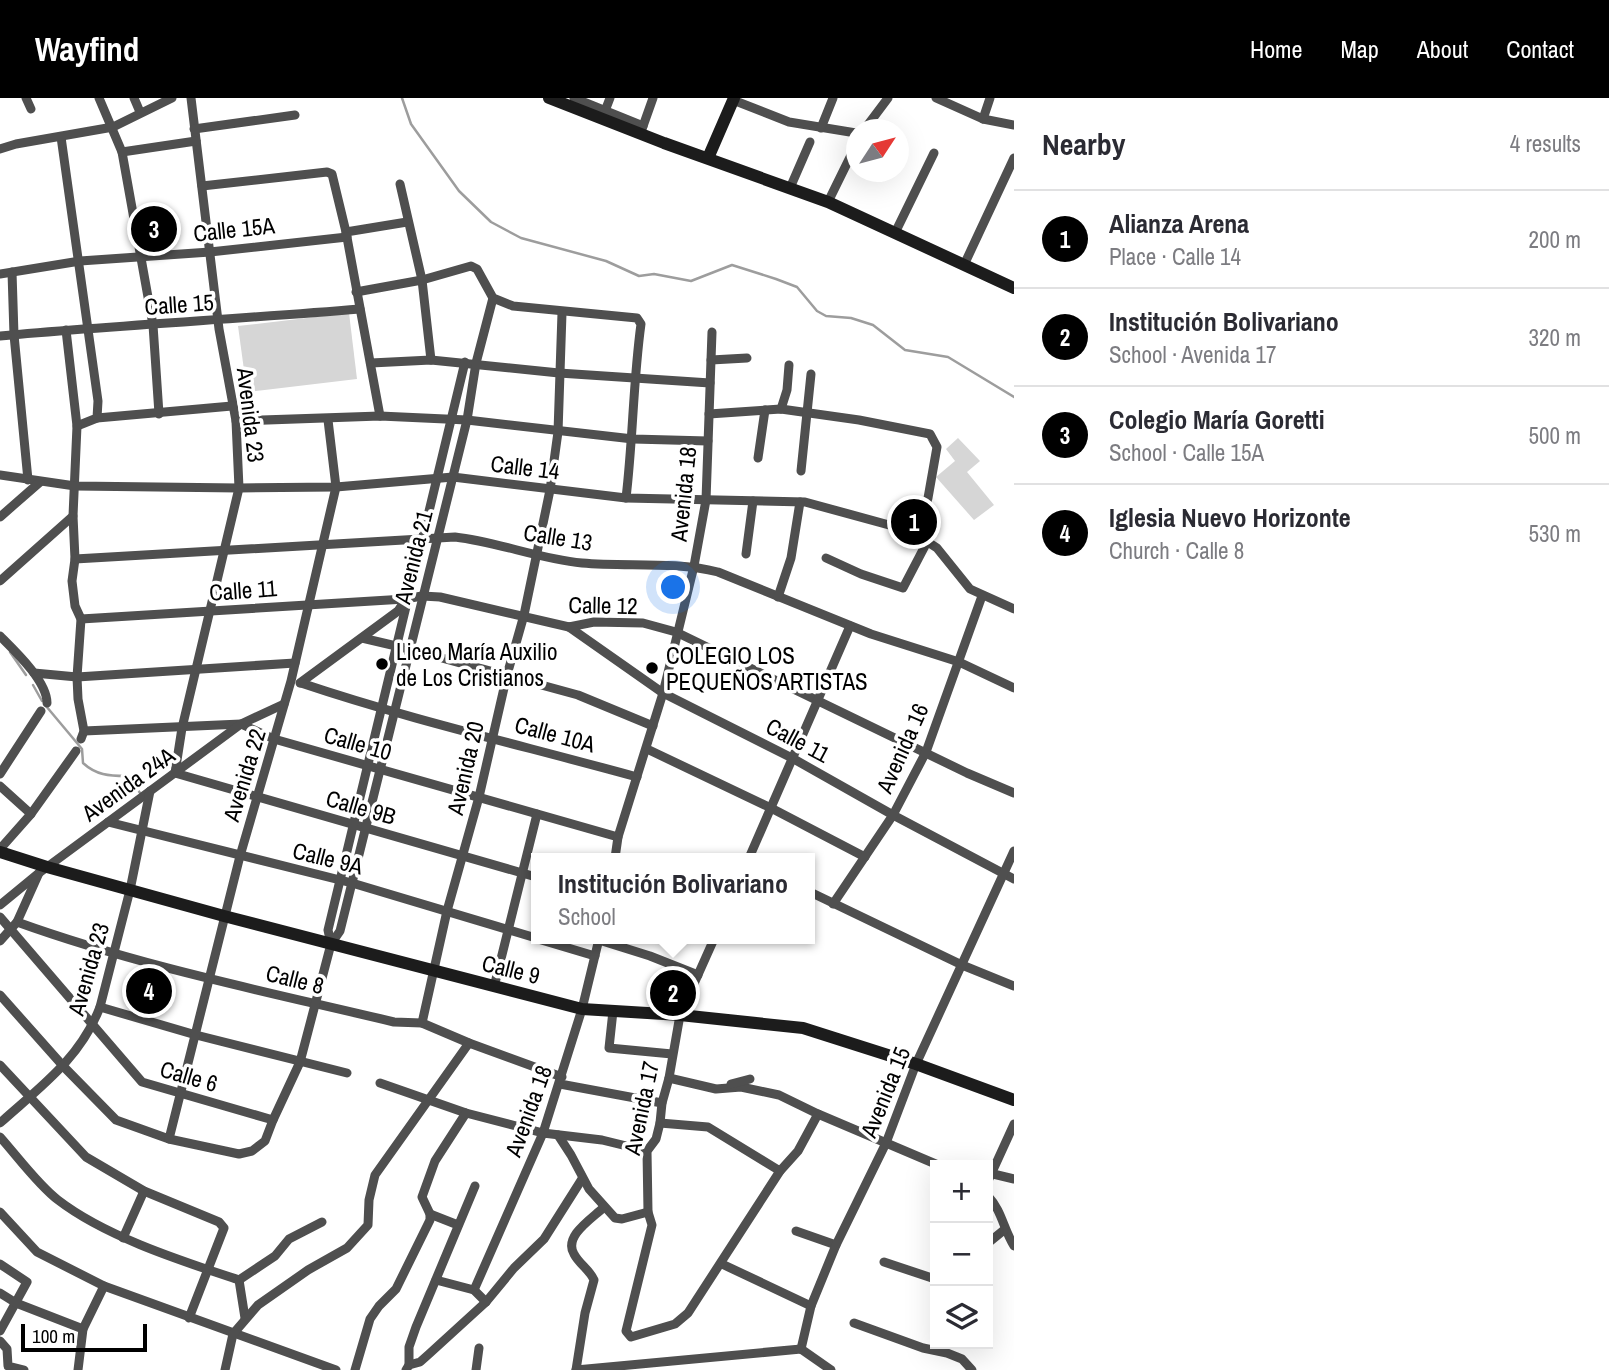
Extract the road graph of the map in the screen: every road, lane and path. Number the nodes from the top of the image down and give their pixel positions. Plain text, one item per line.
1 (26, 98) edge
2 (99, 98) edge
3 (134, 98) edge
4 (191, 98) edge
5 (549, 98) edge
6 (574, 98) edge
7 (610, 98) edge
8 (653, 98) edge
9 (833, 98) edge
10 (888, 98) edge
11 (936, 98) edge
12 (990, 98) edge
13 (167, 99) edge
14 (733, 99) edge
15 (31, 109) dead end
16 (605, 111) junction
17 (140, 113) junction
18 (295, 115) dead end
19 (872, 119) edge
20 (984, 119) junction
21 (1014, 125) edge
22 (113, 127) junction
23 (821, 128) junction
24 (194, 129) junction
25 (642, 130) junction
26 (846, 132) edge
27 (61, 137) junction
28 (196, 141) junction
29 (810, 142) dead end
30 (0, 149) edge
31 (122, 152) junction
32 (934, 153) dead end
33 (708, 158) junction
34 (1014, 158) edge
35 (846, 165) edge
36 (400, 184) dead end
37 (202, 186) junction
38 (790, 188) junction
39 (828, 201) junction
40 (407, 222) junction
41 (895, 233) junction
42 (346, 234) junction
43 (210, 252) junction
44 (141, 256) junction
45 (80, 261) junction
46 (964, 265) junction
47 (12, 271) junction
48 (0, 274) edge
49 (422, 280) junction
50 (1014, 288) edge
51 (356, 292) junction
52 (493, 298) junction
53 (360, 309) junction
54 (562, 313) junction
55 (218, 321) junction
56 (153, 325) junction
57 (87, 328) junction
58 (66, 330) junction
59 (712, 332) dead end
60 (14, 335) junction
61 (0, 336) edge
62 (747, 358) dead end
63 (711, 359) junction
64 (431, 360) junction
65 (465, 362) junction
66 (476, 362) junction
67 (371, 363) junction
68 (789, 365) dead end
69 (559, 373) junction
70 (811, 374) dead end
71 (634, 377) junction
72 (710, 383) junction
73 (232, 406) junction
74 (781, 409) junction
75 (765, 410) junction
76 (808, 413) junction
77 (159, 414) junction
78 (709, 414) junction
79 (380, 416) junction
80 (97, 418) junction
81 (328, 420) junction
82 (451, 420) junction
83 (467, 420) junction
84 (236, 421) junction
85 (77, 426) junction
86 (558, 432) junction
87 (633, 439) junction
88 (708, 441) junction
89 (758, 458) dead end
90 (801, 471) dead end
91 (0, 475) edge
92 (453, 477) junction
93 (437, 479) junction
94 (28, 480) junction
95 (40, 482) junction
96 (75, 486) junction
97 (336, 487) junction
98 (239, 488) junction
99 (550, 490) junction
100 (626, 498) junction
101 (706, 500) junction
102 (753, 501) junction
103 (800, 502) junction
104 (73, 516) junction
105 (0, 517) edge
106 (917, 535) junction
107 (422, 538) junction
108 (437, 538) junction
109 (928, 542) junction
110 (322, 545) junction
111 (226, 549) junction
112 (746, 554) dead end
113 (537, 555) junction
114 (826, 558) dead end
115 (75, 559) junction
116 (694, 566) junction
117 (0, 581) edge
118 (422, 596) junction
119 (982, 596) junction
120 (778, 597) junction
121 (407, 598) junction
122 (308, 605) junction
123 (1014, 609) edge
124 (208, 612) junction
125 (524, 615) junction
126 (81, 619) junction
127 (850, 626) junction
128 (569, 627) junction
129 (676, 632) junction
130 (0, 636) edge
131 (362, 638) junction
132 (397, 646) junction
133 (409, 649) junction
134 (958, 662) junction
135 (295, 663) junction
136 (196, 670) junction
137 (34, 673) junction
138 (507, 675) junction
139 (77, 677) junction
140 (296, 682) junction
141 (1014, 688) edge
142 (663, 693) junction
143 (818, 699) junction
144 (284, 704) junction
145 (381, 710) junction
146 (393, 713) junction
147 (241, 724) junction
148 (653, 726) junction
149 (181, 728) junction
150 (493, 737) junction
151 (274, 739) junction
152 (647, 749) junction
153 (76, 751) dead end
154 (926, 752) junction
155 (792, 758) junction
156 (368, 766) junction
157 (379, 769) junction
158 (175, 773) junction
159 (0, 774) edge
160 (637, 777) junction
161 (0, 786) edge
162 (150, 792) junction
163 (1014, 793) edge
164 (256, 797) junction
165 (479, 797) junction
166 (771, 808) junction
167 (31, 814) junction
168 (537, 814) junction
169 (893, 815) junction
170 (108, 822) junction
171 (354, 825) junction
172 (365, 829) junction
173 (142, 832) junction
174 (618, 837) junction
175 (0, 850) edge
176 (1014, 851) edge
177 (616, 853) edge
178 (751, 853) edge
179 (240, 856) junction
180 (463, 856) junction
181 (865, 857) junction
182 (43, 870) junction
183 (522, 873) junction
184 (531, 875) edge
185 (1003, 875) junction
186 (1014, 879) edge
187 (340, 880) junction
188 (352, 883) junction
189 (130, 890) junction
190 (815, 895) edge
191 (0, 905) edge
192 (833, 905) junction
193 (447, 911) junction
194 (224, 916) junction
195 (0, 917) edge
196 (14, 925) junction
197 (508, 930) junction
198 (531, 937) edge
199 (0, 941) edge
200 (331, 944) junction
201 (554, 944) edge
202 (598, 944) edge
203 (627, 944) edge
204 (712, 944) edge
205 (114, 953) junction
206 (595, 956) junction
207 (962, 965) junction
208 (433, 970) junction
209 (698, 975) junction
210 (209, 978) junction
211 (1014, 986) edge
212 (494, 987) junction
213 (0, 995) edge
214 (315, 1003) junction
215 (100, 1007) junction
216 (582, 1009) junction
217 (612, 1011) junction
218 (680, 1015) junction
219 (422, 1023) junction
220 (93, 1025) junction
221 (195, 1035) junction
222 (469, 1043) junction
223 (673, 1054) junction
224 (300, 1062) junction
225 (916, 1064) junction
226 (0, 1065) edge
227 (64, 1067) junction
228 (347, 1073) dead end
229 (669, 1078) junction
230 (750, 1079) dead end
231 (561, 1080) junction
232 (380, 1083) dead end
233 (716, 1088) junction
234 (181, 1094) junction
235 (29, 1096) junction
236 (429, 1100) junction
237 (1014, 1100) edge
238 (662, 1103) junction
239 (466, 1113) junction
240 (818, 1114) junction
241 (272, 1120) junction
242 (660, 1122) junction
243 (0, 1123) edge
244 (1014, 1125) edge
245 (543, 1133) junction
246 (558, 1135) junction
247 (0, 1137) edge
248 (169, 1139) junction
249 (886, 1143) junction
250 (647, 1151) junction
251 (930, 1162) edge
252 (993, 1169) edge
253 (780, 1171) junction
254 (993, 1177) edge
255 (582, 1179) junction
256 (1014, 1179) edge
257 (475, 1186) dead end
258 (144, 1191) junction
259 (993, 1202) edge
260 (604, 1207) junction
261 (0, 1212) edge
262 (648, 1212) junction
263 (430, 1214) junction
264 (323, 1222) dead end
265 (458, 1225) junction
266 (1004, 1230) junction
267 (796, 1231) dead end
268 (123, 1238) junction
269 (993, 1239) edge
270 (836, 1245) junction
271 (1014, 1246) edge
272 (884, 1262) dead end
273 (0, 1264) edge
274 (722, 1264) junction
275 (209, 1270) junction
276 (930, 1277) edge
277 (239, 1280) junction
278 (436, 1280) junction
279 (104, 1286) junction
280 (474, 1290) junction
281 (0, 1293) edge
282 (486, 1301) junction
283 (16, 1303) junction
284 (811, 1307) junction
285 (189, 1318) junction
286 (245, 1318) junction
287 (854, 1323) dead end
288 (83, 1329) junction
289 (0, 1331) edge
290 (233, 1334) junction
291 (0, 1340) edge
292 (479, 1348) dead end
293 (801, 1349) junction
294 (308, 1366) edge
295 (670, 1366) edge
296 (408, 1367) edge
297 (619, 1369) edge
298 (24, 1370) edge
299 (78, 1370) edge
300 (225, 1370) edge
301 (336, 1370) edge
302 (355, 1370) edge
303 (476, 1370) edge
304 (576, 1370) edge
305 (831, 1370) edge
306 (972, 1370) edge

1 - 15 street
2 - 22 street
3 - 17 street
4 - 24 street, Avenida 23
5 - 25 street
6 - 16 street
7 - 16 street
8 - 25 street
9 - 23 street
10 - 19 street
11 - 20 street
12 - 20 street
13 - 17 street
14 - 23 street
14 - 33 street
16 - 25 street
17 - 22 street
18 - 24 street
20 - 21 street
22 - 27 street
22 - 31 street
23 - 26 street
24 - 28 street, Avenida 23
25 - 33 street
27 - 30 street
27 - 45 street
28 - 31 street
28 - 37 street, Avenida 23
29 - 38 street
31 - 44 street
32 - 41 street
33 - 38 street
34 - 46 street
35 - 39 street
36 - 40 street
37 - 42 street
37 - 43 street, Avenida 23
38 - 39 street
39 - 41 street
40 - 42 street, Calle 15A
40 - 49 street
41 - 46 street
42 - 43 street, Calle 15A
42 - 51 street
43 - 44 street, Calle 15A
43 - 55 street, Avenida 23
44 - 45 street, Calle 15A
44 - 56 street
45 - 47 street, Calle 15A
45 - 57 street
46 - 50 street
47 - 48 street, Calle 15A
47 - 60 street
49 - 51 street
49 - 52 street
49 - 64 street
51 - 53 street
52 - 54 street
52 - 66 street, Avenida 21
53 - 55 street, Calle 15
53 - 67 street
54 - 69 street, Avenida 20
54 - 71 street
55 - 56 street, Calle 15
55 - 73 street, Avenida 23
56 - 57 street, Calle 15
56 - 77 street
57 - 58 street, Calle 15
57 - 80 street
58 - 60 street, Calle 15
58 - 85 street
59 - 63 street, Avenida 18
60 - 61 street, Calle 15
60 - 94 street
62 - 63 street
63 - 72 street, Avenida 18
64 - 65 street
64 - 67 street
65 - 66 street
65 - 82 street, Avenida 21
66 - 69 street
66 - 83 street, Avenida 21
67 - 79 street
68 - 74 street
69 - 71 street
69 - 86 street, Avenida 20
70 - 76 street
71 - 72 street
71 - 87 street
72 - 78 street, Avenida 18
73 - 77 street
73 - 84 street, Avenida 23
74 - 75 street
74 - 76 street
75 - 78 street
75 - 89 street
76 - 90 street
76 - 106 street
77 - 80 street
78 - 88 street, Avenida 18
79 - 81 street
79 - 82 street
80 - 85 street
81 - 84 street
81 - 97 street, Avenida 22
82 - 83 street
82 - 93 street, Avenida 21
83 - 86 street
83 - 92 street, Avenida 21
84 - 98 street, Avenida 23
85 - 96 street
86 - 87 street
86 - 99 street, Avenida 20
87 - 88 street
87 - 100 street
88 - 101 street, Avenida 18
91 - 94 street, Calle 14
92 - 93 street, Calle 14
92 - 99 street, Calle 14
92 - 108 street, Avenida 21
93 - 97 street, Calle 14
93 - 107 street, Avenida 21
94 - 95 street, Calle 14
95 - 96 street, Calle 14
95 - 105 street
96 - 98 street, Calle 14
96 - 104 street
97 - 98 street, Calle 14
97 - 110 street, Avenida 22
98 - 111 street, Avenida 23
99 - 100 street, Calle 14
99 - 113 street, Avenida 20
100 - 101 street, Calle 14
101 - 102 street, Calle 14
101 - 116 street, Avenida 18
102 - 103 street, Calle 14
102 - 112 street
103 - 106 street, Calle 14
103 - 120 street
104 - 115 street
104 - 117 street
106 - 109 street, Calle 14
107 - 108 street, Calle 13
107 - 110 street, Calle 13
107 - 121 street, Avenida 21
108 - 113 street, Calle 13
108 - 118 street, Avenida 21
109 - 114 street
109 - 119 street, Calle 14
110 - 111 street, Calle 13
110 - 122 street, Avenida 22
111 - 115 street, Calle 13
111 - 124 street, Avenida 23
113 - 116 street, Calle 13
113 - 125 street, Avenida 20
115 - 126 street
116 - 120 street, Calle 13
116 - 129 street, Avenida 18
118 - 121 street, Calle 12
118 - 125 street, Calle 12
118 - 133 street, Avenida 21
119 - 123 street, Calle 14
119 - 134 street, Avenida 16
120 - 127 street, Calle 13
121 - 122 street, Calle 11
121 - 131 street
121 - 132 street, Avenida 21
122 - 124 street, Calle 11
122 - 135 street, Avenida 22
124 - 126 street, Calle 11
124 - 136 street, Avenida 23
125 - 128 street, Calle 12
125 - 138 street, Avenida 20
126 - 139 street
127 - 134 street, Calle 13
127 - 143 street
128 - 129 street, Calle 12
128 - 142 street, Calle 11
129 - 142 street, Avenida 18
129 - 143 street, Calle 12
130 - 137 street
131 - 132 street
131 - 140 street
132 - 133 street
132 - 145 street, Avenida 21
133 - 138 street
133 - 146 street, Avenida 21
134 - 141 street, Calle 13
134 - 154 street, Avenida 16
135 - 136 street
135 - 140 street, Avenida 22
136 - 139 street
136 - 149 street, Avenida 23
137 - 139 street
137 - 159 street
138 - 148 street
138 - 150 street, Avenida 20
139 - 149 street, Calle 10
140 - 144 street, Avenida 22
140 - 145 street, Calle 10A
142 - 148 street, Avenida 18
142 - 155 street, Calle 11
143 - 154 street, Calle 12
143 - 155 street
144 - 147 street, Avenida 24A
144 - 151 street, Avenida 22
145 - 146 street, Calle 10A
145 - 156 street, Avenida 21
146 - 150 street, Calle 10A
146 - 157 street, Avenida 21
147 - 149 street, Calle 10
147 - 151 street, Calle 10
147 - 158 street, Avenida 24A
148 - 152 street, Avenida 18
149 - 158 street, Avenida 23
150 - 160 street, Calle 10A
150 - 165 street, Avenida 20
151 - 156 street, Calle 10
151 - 164 street, Avenida 22
152 - 160 street, Avenida 18
152 - 166 street
153 - 167 street
154 - 163 street, Calle 12
154 - 169 street, Avenida 16
155 - 166 street
155 - 169 street, Calle 11
156 - 157 street, Calle 10
156 - 171 street, Avenida 21
157 - 165 street, Calle 10
157 - 172 street, Avenida 21
158 - 162 street, Avenida 24A
158 - 164 street, Calle 9B
160 - 174 street, Avenida 18
161 - 167 street
162 - 170 street, Avenida 24A
162 - 173 street, Avenida 23
164 - 171 street, Calle 9B
164 - 179 street, Avenida 22
165 - 168 street, Calle 10
165 - 180 street, Avenida 20
166 - 178 street
166 - 181 street
167 - 175 street
168 - 174 street, Calle 10
168 - 183 street
169 - 181 street, Avenida 16
169 - 185 street, Calle 11
170 - 173 street, Calle 9A
170 - 182 street, Avenida 24A
171 - 172 street, Calle 9B
171 - 187 street, Avenida 21
172 - 180 street, Calle 9B
172 - 188 street, Avenida 21
173 - 179 street, Calle 9A
173 - 189 street, Avenida 23
174 - 177 street, Avenida 18
175 - 182 street, Calle 9
176 - 185 street, Avenida 15
179 - 187 street, Calle 9A
179 - 194 street, Avenida 22
180 - 183 street, Calle 9B
180 - 193 street, Avenida 20
181 - 192 street, Avenida 16
182 - 189 street, Calle 9
182 - 191 street, Avenida 24A
182 - 196 street
183 - 184 street, Calle 9B
183 - 197 street
185 - 186 street, Calle 11
185 - 207 street, Avenida 15
187 - 188 street, Calle 9A
187 - 200 street, Avenida 21
188 - 193 street, Calle 9A
188 - 200 street, Avenida 21
189 - 194 street, Calle 9
189 - 205 street, Avenida 23
190 - 192 street
192 - 207 street
193 - 197 street, Calle 9A
193 - 208 street, Avenida 20
194 - 200 street, Calle 9
194 - 210 street, Avenida 22
195 - 196 street, Calle 6
196 - 199 street
196 - 205 street, Calle 8
196 - 220 street, Calle 6
197 - 198 street, Calle 9A
197 - 212 street
200 - 208 street, Calle 9
200 - 214 street, Avenida 21
201 - 206 street, Calle 9A
202 - 206 street, Avenida 18
203 - 209 street
204 - 209 street, Avenida 17
205 - 210 street, Calle 8
205 - 215 street, Avenida 23
206 - 216 street, Avenida 18
207 - 211 street
207 - 225 street, Avenida 15
208 - 212 street, Calle 9
208 - 219 street, Avenida 20
209 - 218 street, Avenida 17
210 - 214 street, Calle 8
210 - 221 street, Avenida 22
212 - 216 street, Calle 9
213 - 227 street
214 - 219 street, Calle 8
214 - 224 street, Avenida 21
215 - 220 street, Avenida 23
215 - 221 street
216 - 217 street, Calle 9
216 - 231 street, Avenida 18
217 - 218 street, Calle 9
217 - 223 street
218 - 223 street, Avenida 17
218 - 225 street, Calle 9
219 - 222 street, Calle 8
220 - 227 street, Avenida 23
220 - 234 street, Calle 6
221 - 224 street
221 - 234 street, Avenida 22
222 - 231 street, Calle 8
222 - 236 street
223 - 229 street, Avenida 17
224 - 228 street
224 - 241 street, Avenida 21
225 - 237 street, Calle 9
225 - 249 street, Avenida 15
226 - 235 street
227 - 235 street, Avenida 23
227 - 248 street
229 - 233 street
229 - 238 street, Avenida 17
230 - 233 street
231 - 238 street, Calle 8
231 - 245 street, Avenida 18
232 - 236 street
233 - 240 street
234 - 241 street, Calle 6
234 - 248 street, Avenida 22
235 - 243 street, Avenida 23
235 - 258 street
236 - 239 street
236 - 286 street
238 - 242 street, Avenida 17
239 - 245 street
239 - 263 street
240 - 249 street
240 - 253 street
241 - 248 street, Avenida 21
242 - 250 street, Avenida 17
242 - 253 street
244 - 252 street
245 - 246 street
245 - 280 street, Avenida 18
246 - 250 street
246 - 255 street
247 - 268 street
249 - 251 street
249 - 270 street, Avenida 15
250 - 262 street, Avenida 17
253 - 274 street
254 - 256 street
255 - 260 street
255 - 282 street
257 - 265 street
258 - 268 street
258 - 275 street
259 - 266 street
260 - 262 street
260 - 304 street
261 - 279 street
262 - 274 street, Avenida 17
263 - 265 street
263 - 302 street
264 - 277 street
265 - 278 street
266 - 269 street
266 - 271 street
267 - 270 street
268 - 275 street
270 - 284 street, Avenida 15
272 - 276 street
273 - 283 street
274 - 284 street
275 - 277 street
275 - 285 street
277 - 286 street
278 - 280 street
278 - 296 street
279 - 285 street
279 - 288 street
280 - 282 street
281 - 283 street
282 - 296 street
283 - 288 street
283 - 289 street
284 - 293 street, Avenida 15
285 - 290 street
286 - 290 street
287 - 306 street
288 - 299 street
290 - 294 street
290 - 300 street
291 - 298 street
292 - 303 street
293 - 295 street
293 - 305 street
294 - 301 street
295 - 297 street
297 - 304 street

